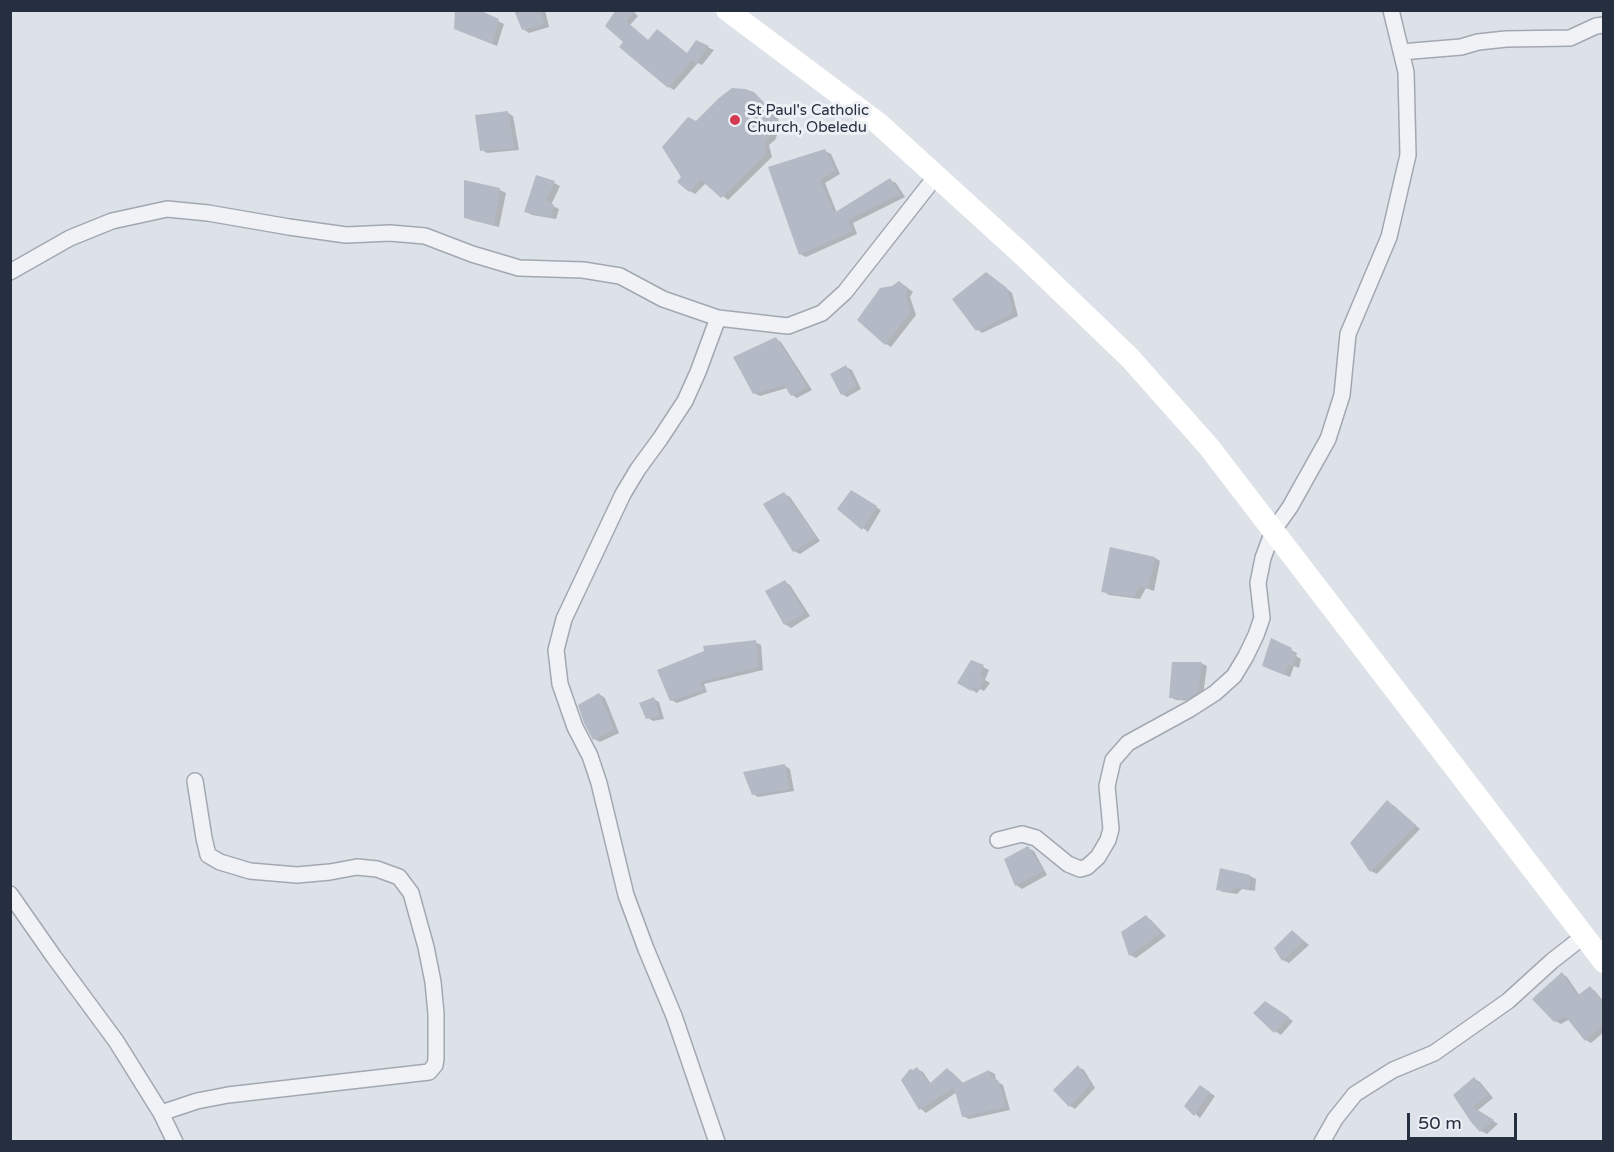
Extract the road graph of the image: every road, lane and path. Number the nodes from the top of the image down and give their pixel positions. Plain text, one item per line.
1 (727, 10) edge
2 (1391, 10) edge
3 (1604, 25) edge
4 (1401, 52) junction
5 (936, 176) junction
6 (10, 272) edge
7 (718, 318) junction
8 (1273, 531) junction
9 (195, 781) dead end
10 (998, 840) dead end
11 (10, 894) edge
12 (1584, 936) junction
13 (1604, 962) edge
14 (161, 1113) junction
15 (175, 1142) edge
16 (717, 1142) edge
17 (1322, 1142) edge

1 - 5 main road
2 - 4 street
3 - 4 street
4 - 8 street
5 - 7 street
5 - 8 main road
6 - 7 street
7 - 16 street
8 - 10 street
8 - 12 main road
9 - 14 street
11 - 14 street
12 - 13 main road
12 - 17 street
14 - 15 street

